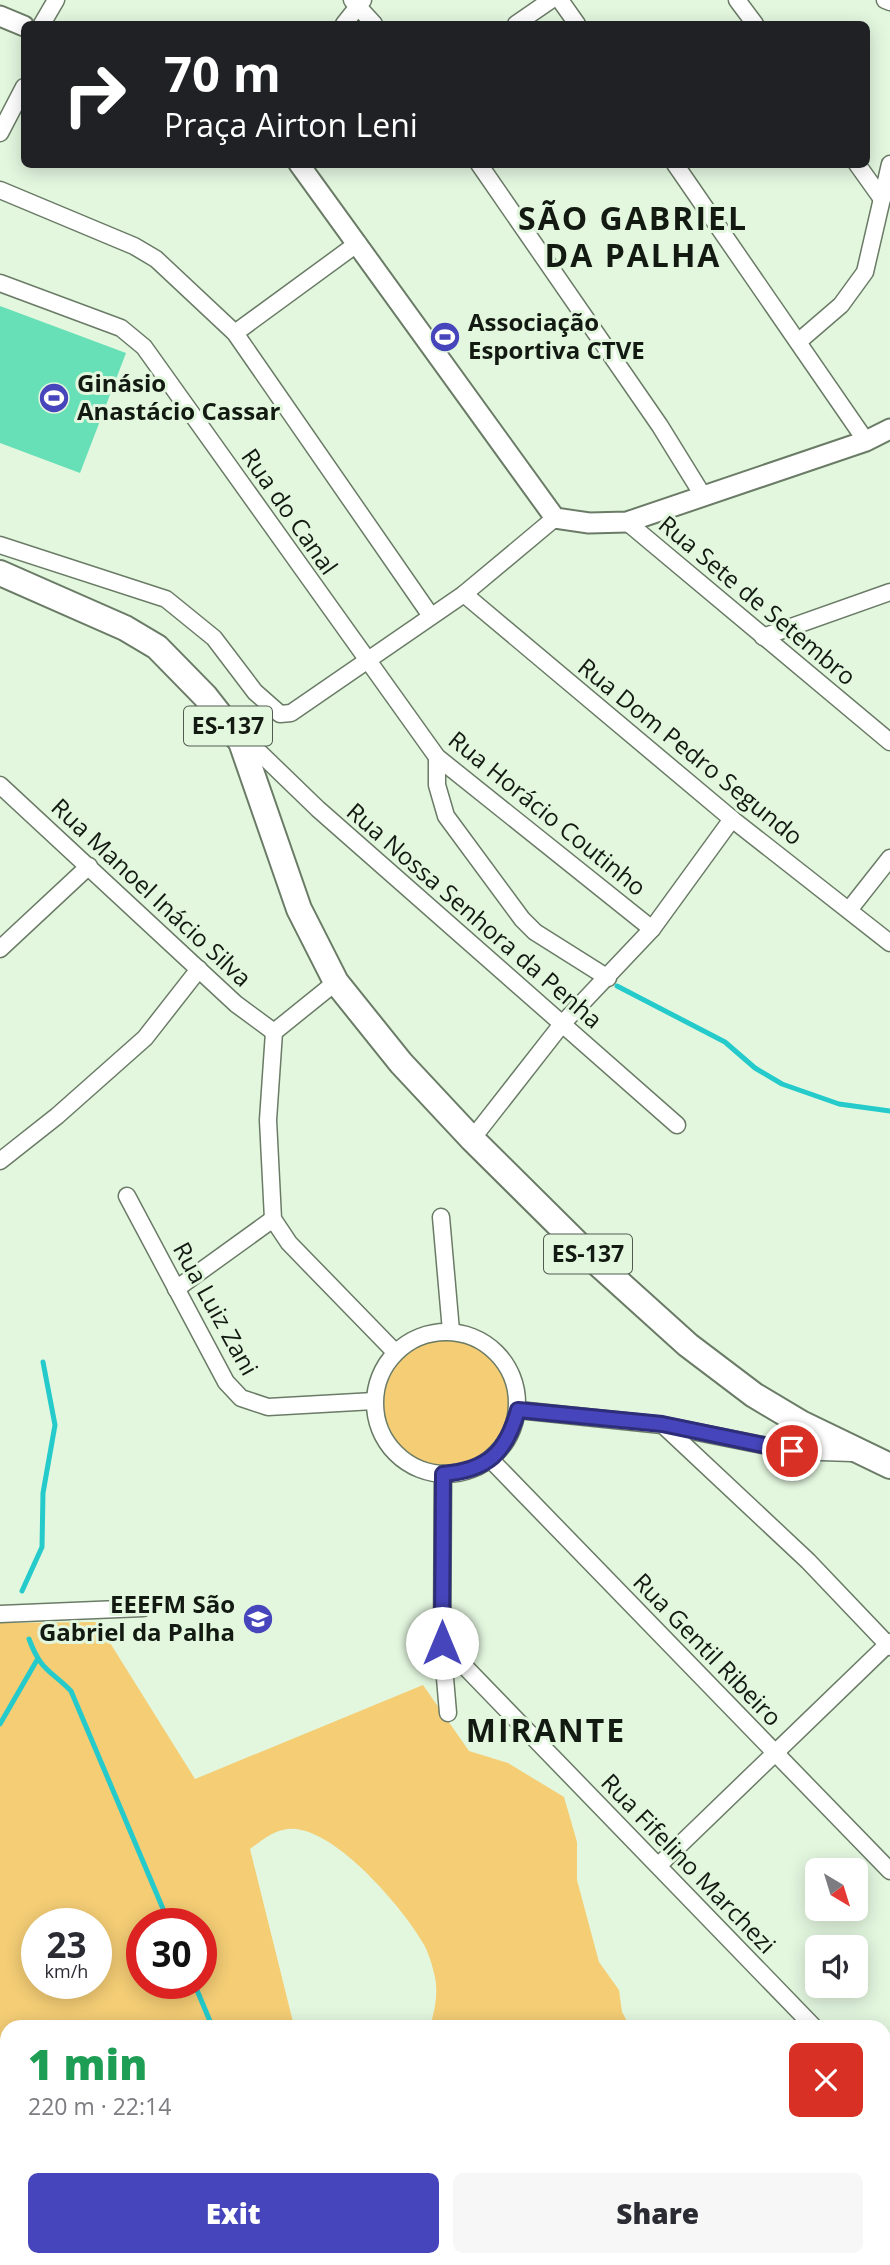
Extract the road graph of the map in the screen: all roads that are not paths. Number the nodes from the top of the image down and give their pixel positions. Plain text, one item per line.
1 (56, 0) edge
2 (551, 0) edge
3 (560, 0) edge
4 (737, 0) edge
5 (358, 2) edge
6 (0, 16) edge
7 (44, 21) edge
8 (346, 21) edge
9 (372, 21) edge
10 (520, 21) edge
11 (575, 21) edge
12 (753, 21) edge
13 (21, 25) edge
14 (21, 93) edge
15 (0, 133) edge
16 (890, 164) edge
17 (302, 168) edge
18 (482, 168) edge
19 (678, 168) edge
20 (860, 168) edge
21 (0, 190) edge
22 (882, 199) junction
23 (358, 243) junction
24 (0, 283) edge
25 (235, 333) junction
26 (798, 342) junction
27 (890, 429) edge
28 (866, 442) junction
29 (702, 495) junction
30 (555, 518) junction
31 (627, 522) junction
32 (0, 545) edge
33 (0, 573) edge
34 (890, 592) edge
35 (464, 594) junction
36 (431, 616) junction
37 (762, 637) junction
38 (368, 663) junction
39 (241, 742) junction
40 (890, 742) edge
41 (437, 757) junction
42 (0, 785) edge
43 (732, 819) junction
44 (890, 858) edge
45 (89, 866) junction
46 (849, 910) junction
47 (652, 929) junction
48 (890, 943) edge
49 (0, 949) edge
50 (199, 968) junction
51 (608, 978) junction
52 (337, 982) junction
53 (562, 1024) junction
54 (274, 1032) junction
55 (677, 1125) dead end
56 (472, 1139) junction
57 (0, 1161) edge
58 (127, 1196) dead end
59 (442, 1217) dead end
60 (274, 1219) junction
61 (176, 1289) junction
62 (450, 1331) junction
63 (395, 1352) junction
64 (374, 1401) junction
65 (518, 1410) junction
66 (662, 1424) junction
67 (862, 1453) junction
68 (491, 1460) junction
69 (890, 1465) edge
70 (443, 1474) junction
71 (143, 1608) dead end
72 (0, 1614) edge
73 (442, 1643) junction
74 (889, 1644) edge
75 (448, 1713) dead end
76 (774, 1753) junction
77 (659, 1865) junction
78 (890, 1871) edge
79 (807, 2020) edge

1 - 7 street
2 - 10 street
3 - 11 street
4 - 12 street
5 - 8 street
5 - 9 street
6 - 13 street
14 - 15 street
16 - 22 street
17 - 23 street
18 - 29 street
19 - 26 street
20 - 22 street
21 - 25 street
22 - 26 street
23 - 25 street
23 - 30 street
24 - 38 street, Rua do Canal
25 - 36 street
26 - 28 street
27 - 28 street
28 - 29 street
29 - 31 street
30 - 31 street
30 - 35 street
31 - 37 street, Rua Sete de Setembro
32 - 38 street
33 - 39 main road, ES-137
34 - 37 street
35 - 36 street
35 - 43 street, Rua Dom Pedro Segundo
36 - 38 street
37 - 40 street, Rua Sete de Setembro
38 - 41 street, Rua Horácio Coutinho
39 - 52 main road, ES-137
39 - 53 street, Rua Nossa Senhora da Penha
41 - 47 street, Rua Horácio Coutinho
41 - 51 street
42 - 45 street, Rua Manoel Inácio Silva
43 - 46 street, Rua Dom Pedro Segundo
43 - 47 street
44 - 46 street
45 - 49 street
45 - 50 street, Rua Manoel Inácio Silva
46 - 48 street, Rua Dom Pedro Segundo
47 - 51 street
50 - 54 street, Rua Manoel Inácio Silva
50 - 57 street
51 - 53 street
52 - 54 street
52 - 56 main road, ES-137
53 - 55 street, Rua Nossa Senhora da Penha
53 - 56 street
54 - 60 street
56 - 67 main road, ES-137
58 - 61 street, Rua Luiz Zani
59 - 62 street
60 - 61 street
60 - 63 street
61 - 64 street, Rua Luiz Zani
62 - 63 street
62 - 65 street
63 - 64 street
64 - 70 street
65 - 66 street
65 - 68 street
66 - 67 street
66 - 74 street
67 - 69 main road, ES-137
68 - 70 street
68 - 76 street, Rua Gentil Ribeiro
70 - 73 street
71 - 72 street
73 - 75 street
73 - 77 street, Rua Fifelino Marchezi
74 - 76 street
76 - 77 street
76 - 78 street, Rua Gentil Ribeiro
77 - 79 street, Rua Fifelino Marchezi

